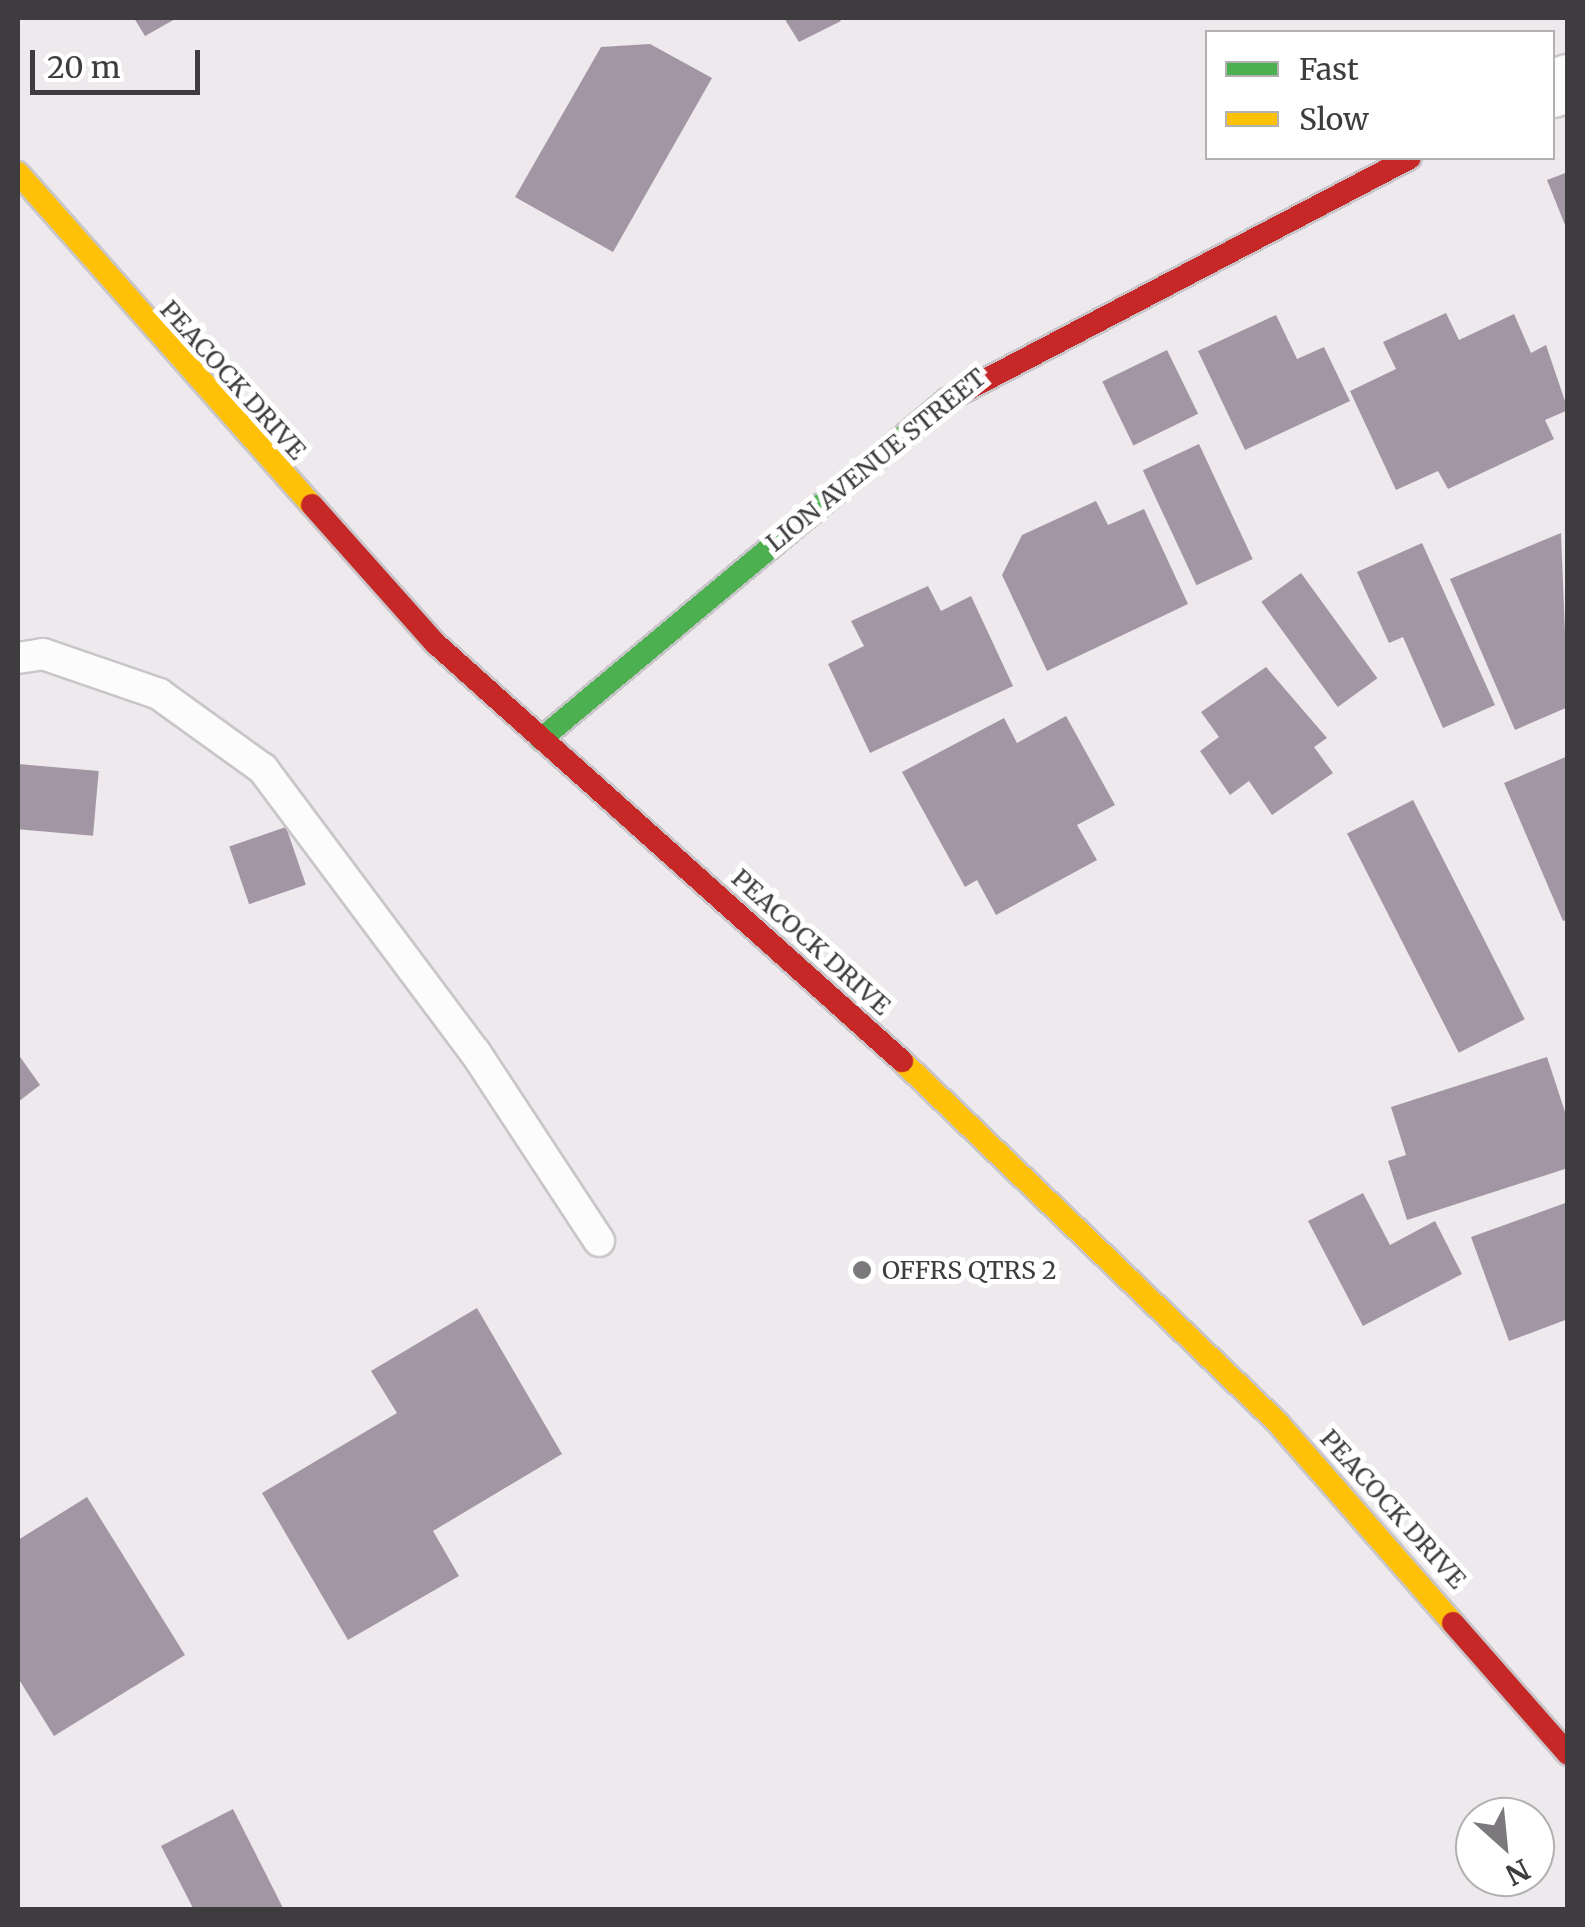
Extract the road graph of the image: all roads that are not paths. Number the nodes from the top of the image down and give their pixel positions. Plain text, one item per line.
1 (1406, 160) edge
2 (18, 173) edge
3 (18, 658) edge
4 (542, 739) junction
5 (599, 1241) dead end
6 (1568, 1754) edge

1 - 4 street, LION AVENUE STREET
2 - 4 street, PEACOCK DRIVE
3 - 5 lane
4 - 6 street, PEACOCK DRIVE

